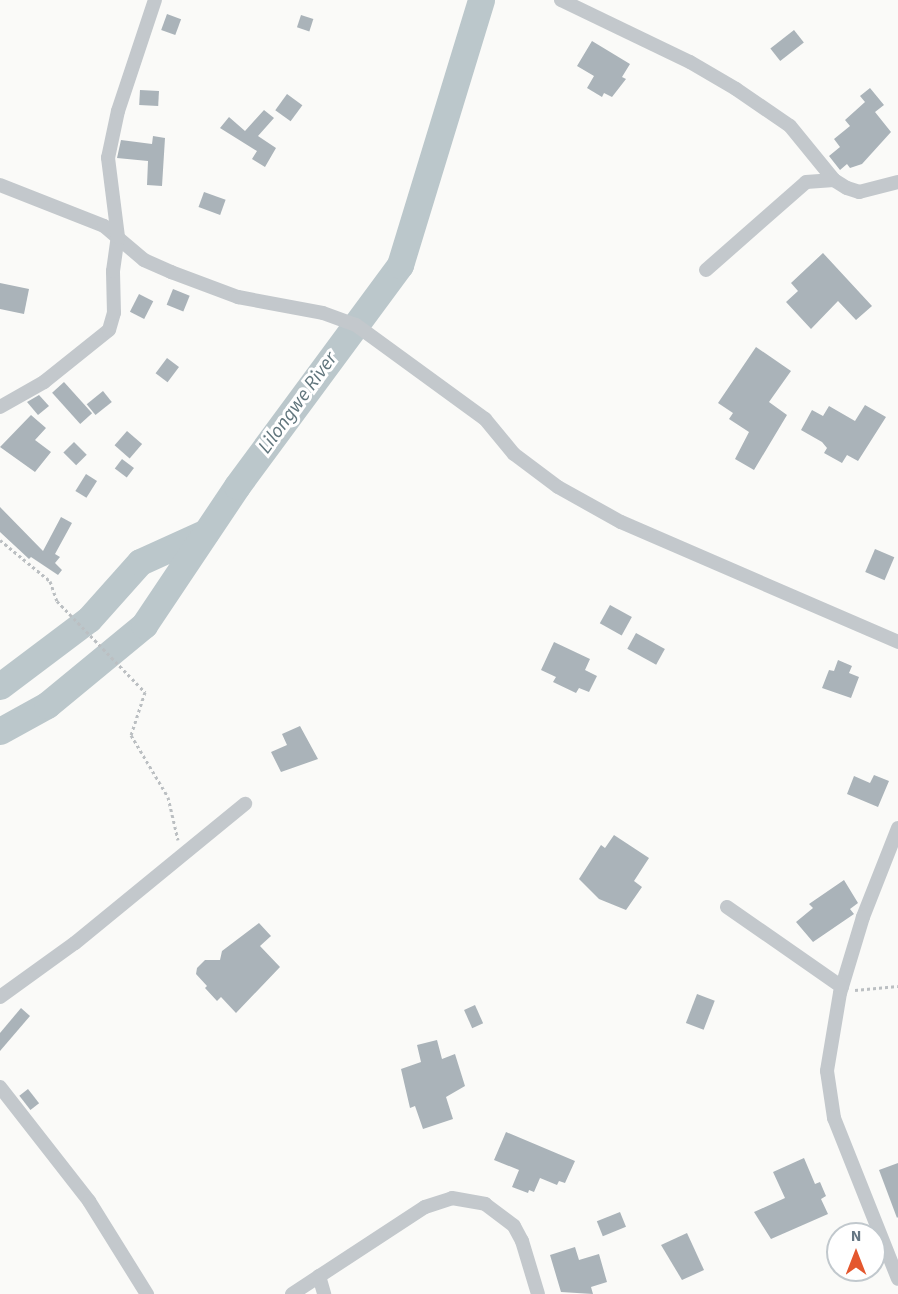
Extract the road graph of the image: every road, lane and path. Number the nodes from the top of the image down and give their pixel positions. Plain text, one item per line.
1 (155, 0) edge
2 (561, 0) edge
3 (834, 180) junction
4 (898, 182) edge
5 (0, 185) edge
6 (118, 237) junction
7 (706, 270) dead end
8 (0, 407) edge
9 (0, 540) edge
10 (898, 642) edge
11 (244, 804) dead end
12 (898, 828) edge
13 (182, 856) junction
14 (727, 907) dead end
15 (898, 986) edge
16 (842, 987) junction
17 (0, 997) edge
18 (0, 1087) edge
19 (319, 1276) junction
20 (898, 1279) edge
21 (147, 1294) edge
22 (292, 1294) edge
23 (324, 1294) edge
24 (538, 1294) edge

1 - 6 street
2 - 3 street
3 - 4 street
3 - 7 street
5 - 6 street
6 - 8 street
6 - 10 street
9 - 13 path
11 - 13 street
12 - 16 street
13 - 17 street
14 - 16 street
15 - 16 path
16 - 20 street
18 - 21 street
19 - 22 street
19 - 23 street
19 - 24 street

